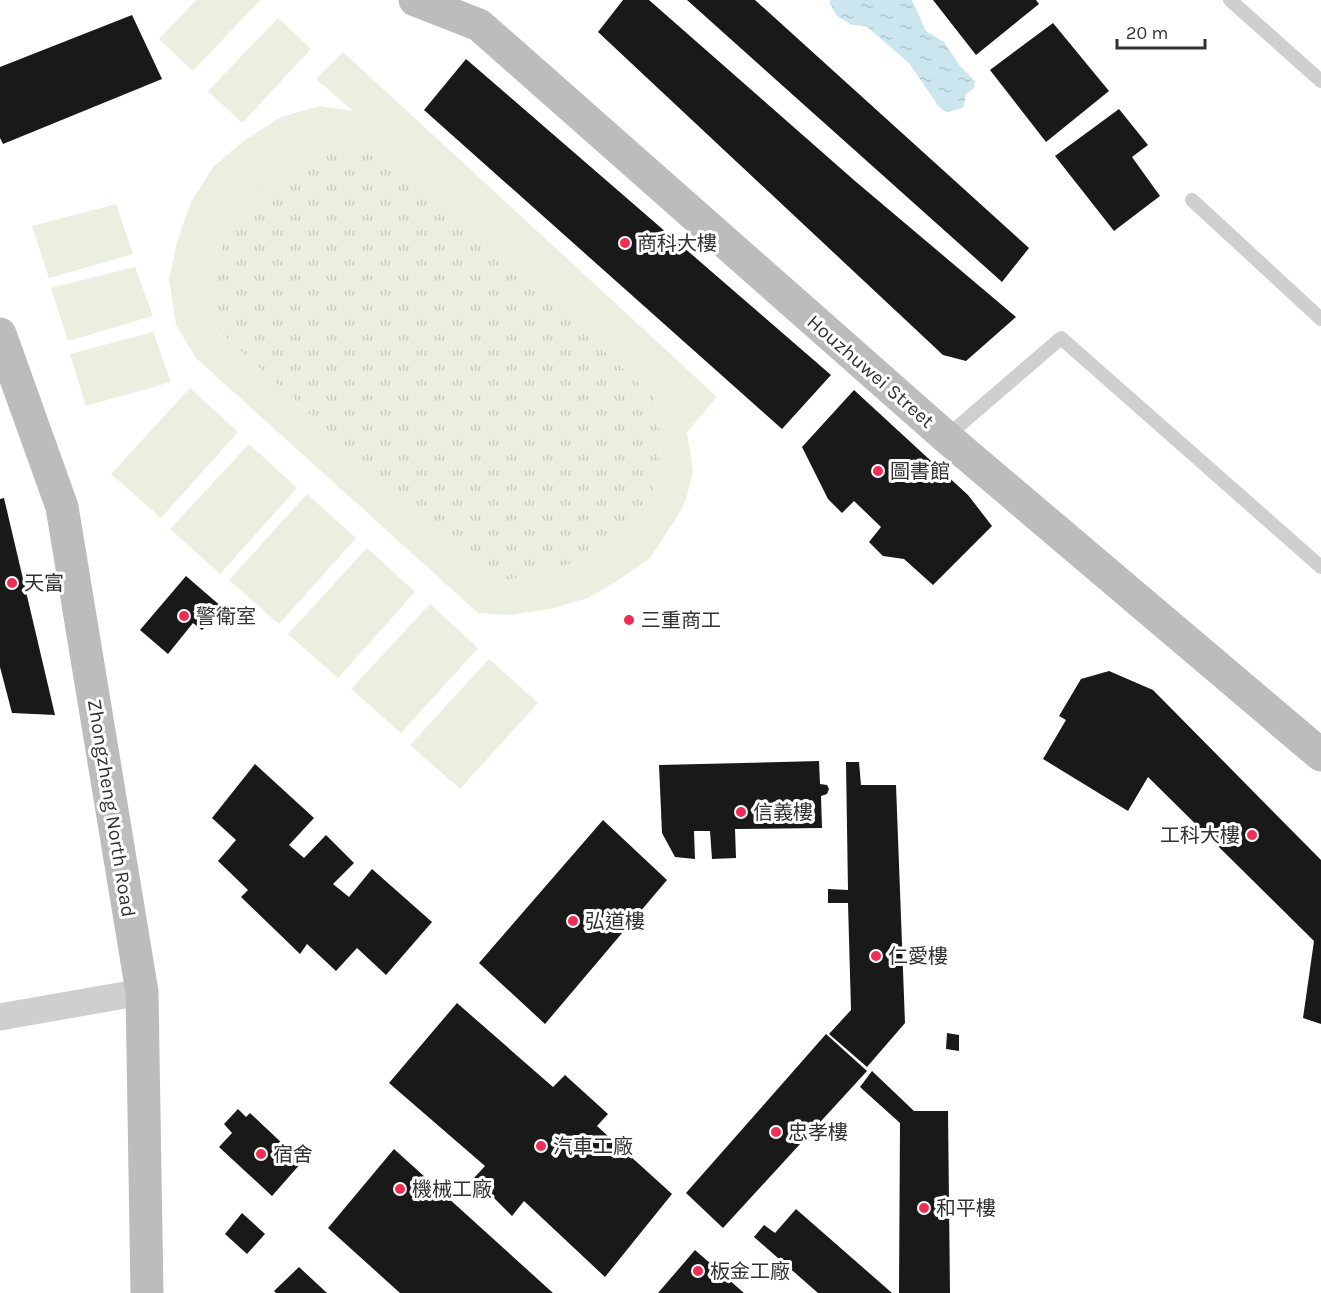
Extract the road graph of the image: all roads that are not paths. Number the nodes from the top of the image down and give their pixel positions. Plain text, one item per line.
1 (415, 0) edge
2 (1230, 0) edge
3 (1321, 81) edge
4 (1192, 200) dead end
5 (1321, 319) edge
6 (0, 334) edge
7 (946, 437) junction
8 (1321, 567) edge
9 (1321, 755) edge
10 (142, 992) junction
11 (0, 1017) edge
12 (147, 1293) edge

1 - 7 street, Houzhuwei Street
2 - 3 lane
4 - 5 lane
6 - 10 street, Zhongzheng North Road
7 - 8 lane
7 - 9 street, Houzhuwei Street
10 - 11 street
10 - 12 street, Zhongzheng North Road

